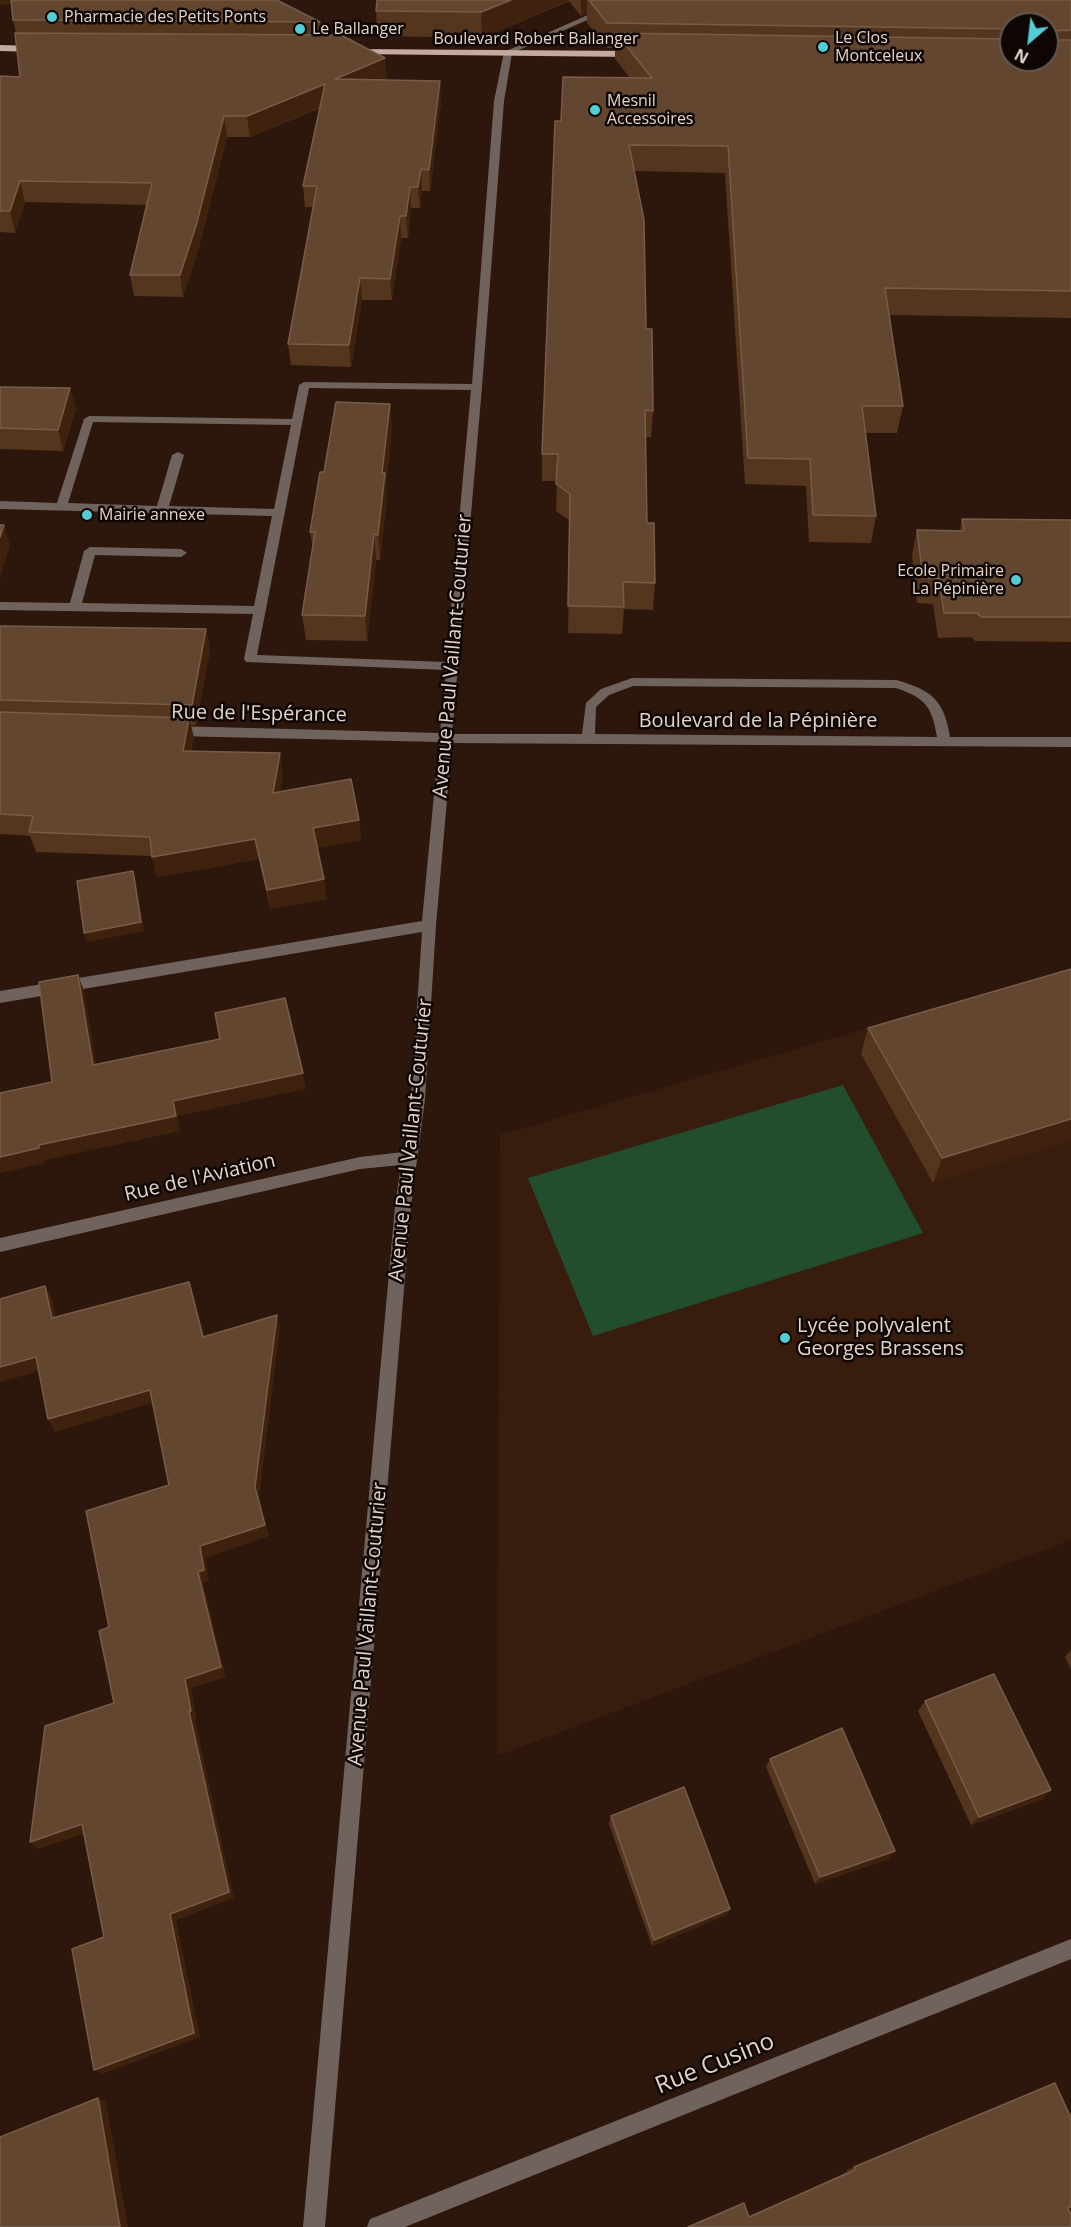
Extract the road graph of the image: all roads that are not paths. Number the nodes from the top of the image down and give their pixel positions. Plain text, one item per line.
1 (629, 0) edge
2 (0, 48) edge
3 (47, 49) edge
4 (339, 52) edge
5 (508, 52) junction
6 (639, 54) edge
7 (477, 387) junction
8 (297, 422) junction
9 (178, 455) dead end
10 (0, 505) edge
11 (61, 507) junction
12 (162, 510) junction
13 (279, 513) junction
14 (181, 553) dead end
15 (0, 606) edge
16 (75, 607) junction
17 (260, 610) junction
18 (453, 666) junction
19 (166, 731) edge
20 (445, 738) junction
21 (588, 739) junction
22 (944, 742) junction
23 (1071, 742) edge
24 (429, 925) junction
25 (0, 998) edge
26 (410, 1158) junction
27 (0, 1245) edge
28 (1071, 1949) edge
29 (314, 2227) edge
30 (378, 2227) edge

1 - 5 street
2 - 3 main road
4 - 5 main road, Boulevard Robert Ballanger
5 - 6 main road, Boulevard Robert Ballanger
5 - 7 street, Avenue Paul Vaillant-Couturier
7 - 8 street
7 - 18 street, Avenue Paul Vaillant-Couturier
8 - 11 street
8 - 13 street
9 - 12 street
10 - 11 street
11 - 12 street
12 - 13 street
13 - 17 street
14 - 16 street
15 - 16 street
16 - 17 street
17 - 18 street
18 - 20 street, Avenue Paul Vaillant-Couturier
19 - 20 street, Rue de l'Espérance
20 - 21 street, Boulevard de la Pépinière
20 - 24 street, Avenue Paul Vaillant-Couturier
21 - 22 street, Boulevard de la Pépinière
21 - 22 street
22 - 23 street, Boulevard de la Pépinière
24 - 25 street
24 - 26 street, Avenue Paul Vaillant-Couturier
26 - 27 street, Rue de l'Aviation
26 - 29 street, Avenue Paul Vaillant-Couturier
28 - 30 street, Rue Cusino

